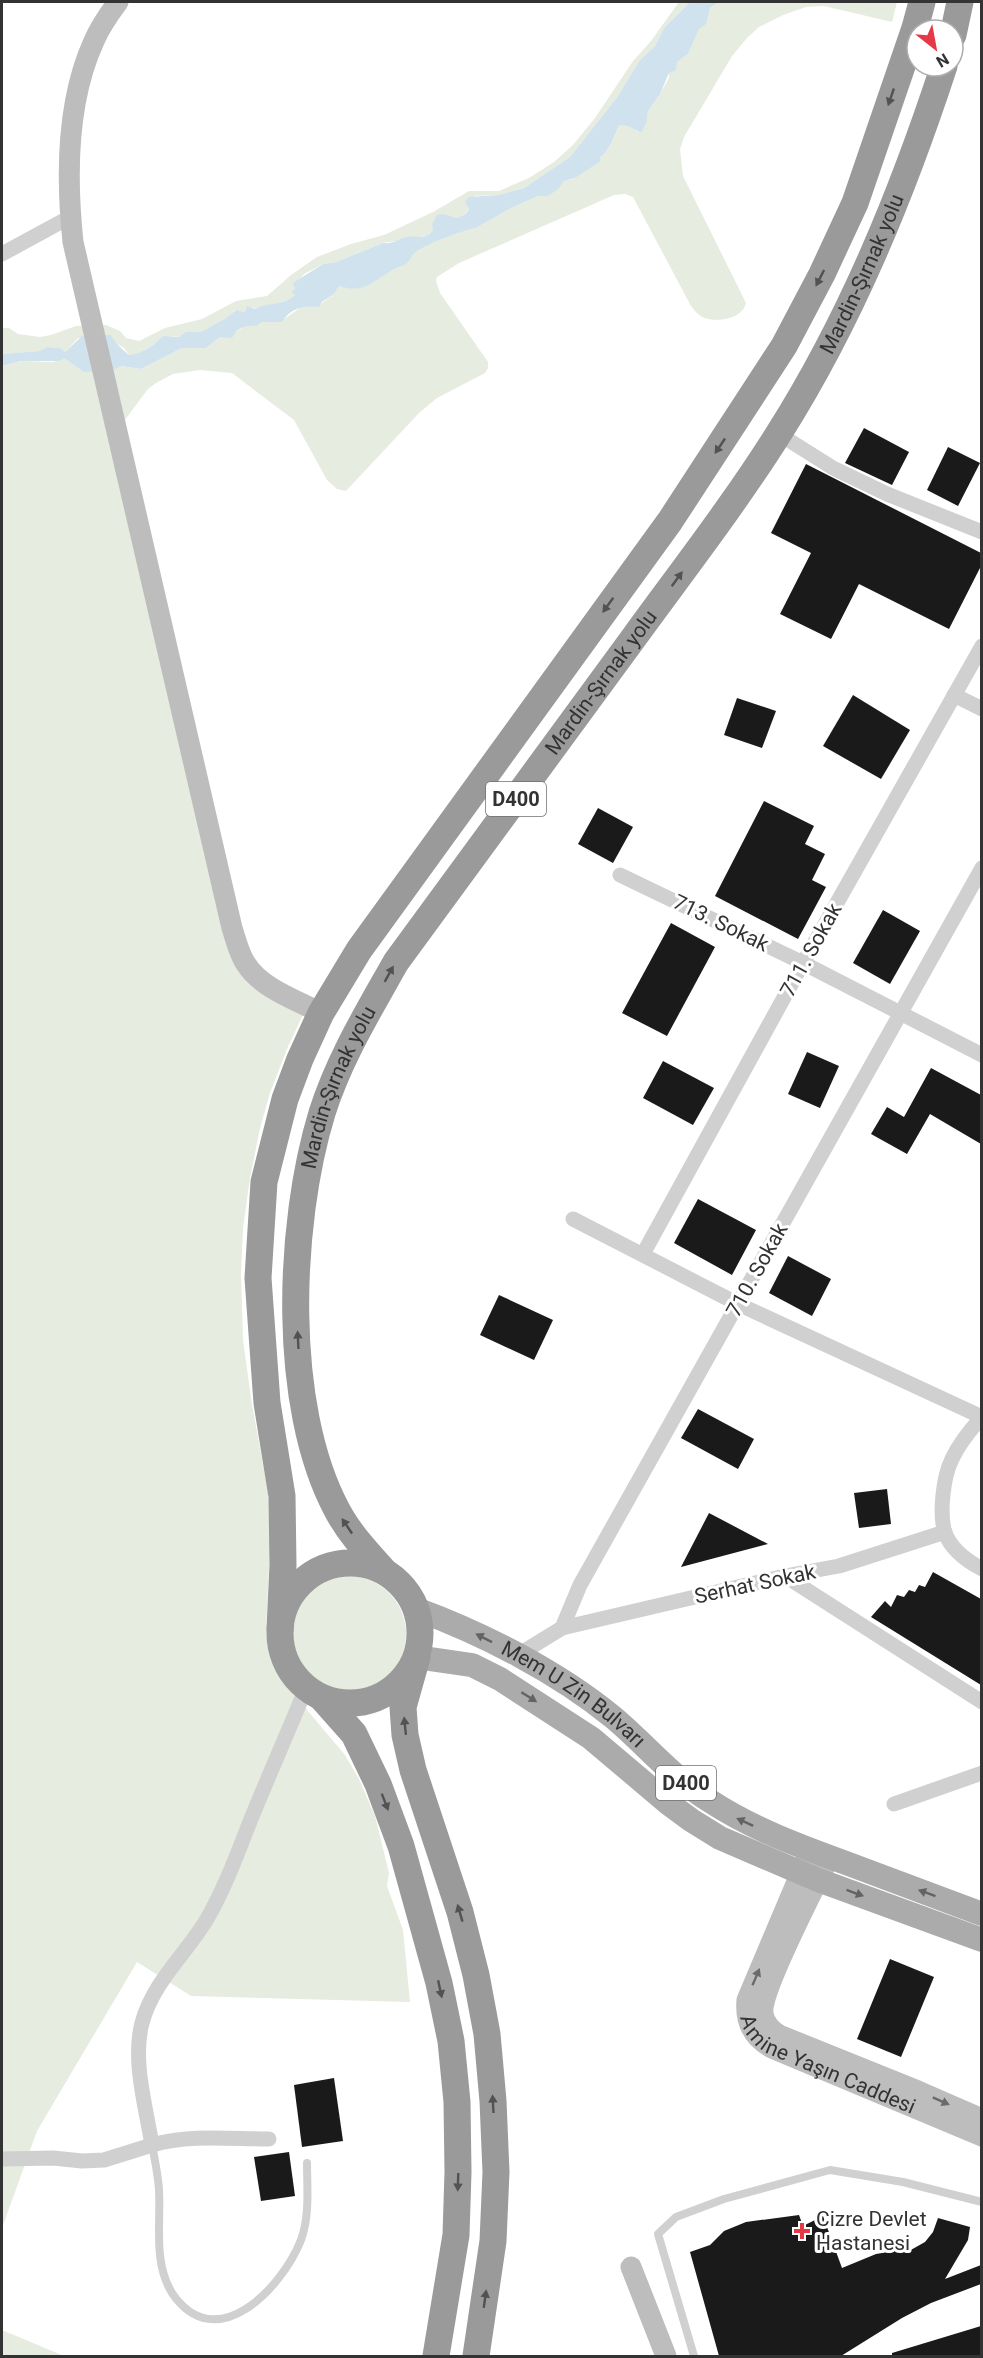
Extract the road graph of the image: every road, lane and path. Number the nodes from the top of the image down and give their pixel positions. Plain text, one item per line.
1 (118, 2) edge
2 (922, 2) edge
3 (960, 2) edge
4 (957, 18) edge
5 (940, 78) edge
6 (70, 217) junction
7 (2, 254) edge
8 (779, 434) junction
9 (981, 532) edge
10 (981, 646) edge
11 (954, 695) junction
12 (981, 709) edge
13 (981, 868) edge
14 (621, 874) dead end
15 (803, 963) junction
16 (321, 1013) junction
17 (901, 1015) junction
18 (981, 1055) edge
19 (573, 1219) dead end
20 (643, 1254) junction
21 (738, 1304) junction
22 (981, 1417) edge
23 (945, 1532) junction
24 (981, 1569) edge
25 (384, 1571) junction
26 (785, 1576) junction
27 (416, 1609) junction
28 (562, 1628) junction
29 (280, 1629) junction
30 (518, 1655) junction
31 (417, 1657) junction
32 (315, 1693) junction
33 (981, 1701) edge
34 (981, 1773) edge
35 (894, 1804) dead end
36 (820, 1853) junction
37 (810, 1876) junction
38 (981, 1914) edge
39 (981, 1940) edge
40 (981, 2119) edge
41 (981, 2136) edge
42 (269, 2139) dead end
43 (152, 2145) junction
44 (2, 2159) edge
45 (307, 2163) dead end
46 (981, 2202) edge
47 (632, 2267) dead end
48 (436, 2356) edge
49 (476, 2356) edge
50 (666, 2356) edge
51 (694, 2356) edge

1 - 6 street
2 -> 16 highway
3 - 4 highway
5 - 8 highway, Mardin-Şırnak yolu / D400
6 - 7 street
6 - 16 street
8 - 9 street
25 -> 8 highway, Mardin-Şırnak yolu / D400
10 - 11 street, 711. Sokak
11 - 12 street
11 - 15 street, 711. Sokak
13 - 17 street, 710. Sokak
14 - 15 street, 713. Sokak
15 - 17 street, 713. Sokak
15 - 20 street, 711. Sokak
16 - 29 highway
17 - 18 street, 713. Sokak
17 - 21 street, 710. Sokak
19 - 20 street
20 - 21 street
21 - 22 street
21 - 28 street, 710. Sokak
22 - 23 street
23 - 24 street
23 - 26 street, Serhat Sokak
25 - 27 highway
25 - 29 highway
26 - 28 street, Serhat Sokak
26 - 33 street
30 -> 27 main road, Mem U Zin Bulvarı / D400
27 - 31 highway
28 - 30 street
29 - 32 highway
36 -> 30 main road, Mem U Zin Bulvarı / D400
31 - 32 highway
31 -> 37 main road, Mem U Zin Bulvarı / D400
49 -> 31 highway
32 - 43 street
32 -> 48 highway
34 - 35 street
36 - 37 street, Amine Yaşın Caddesi
38 -> 36 main road, Mem U Zin Bulvarı / D400
37 -> 39 main road, Mem U Zin Bulvarı / D400
37 -> 40 street, Amine Yaşın Caddesi
41 -> 37 street, Amine Yaşın Caddesi
42 - 43 street
43 - 44 street
43 - 45 lane
46 - 51 lane
47 - 50 street

